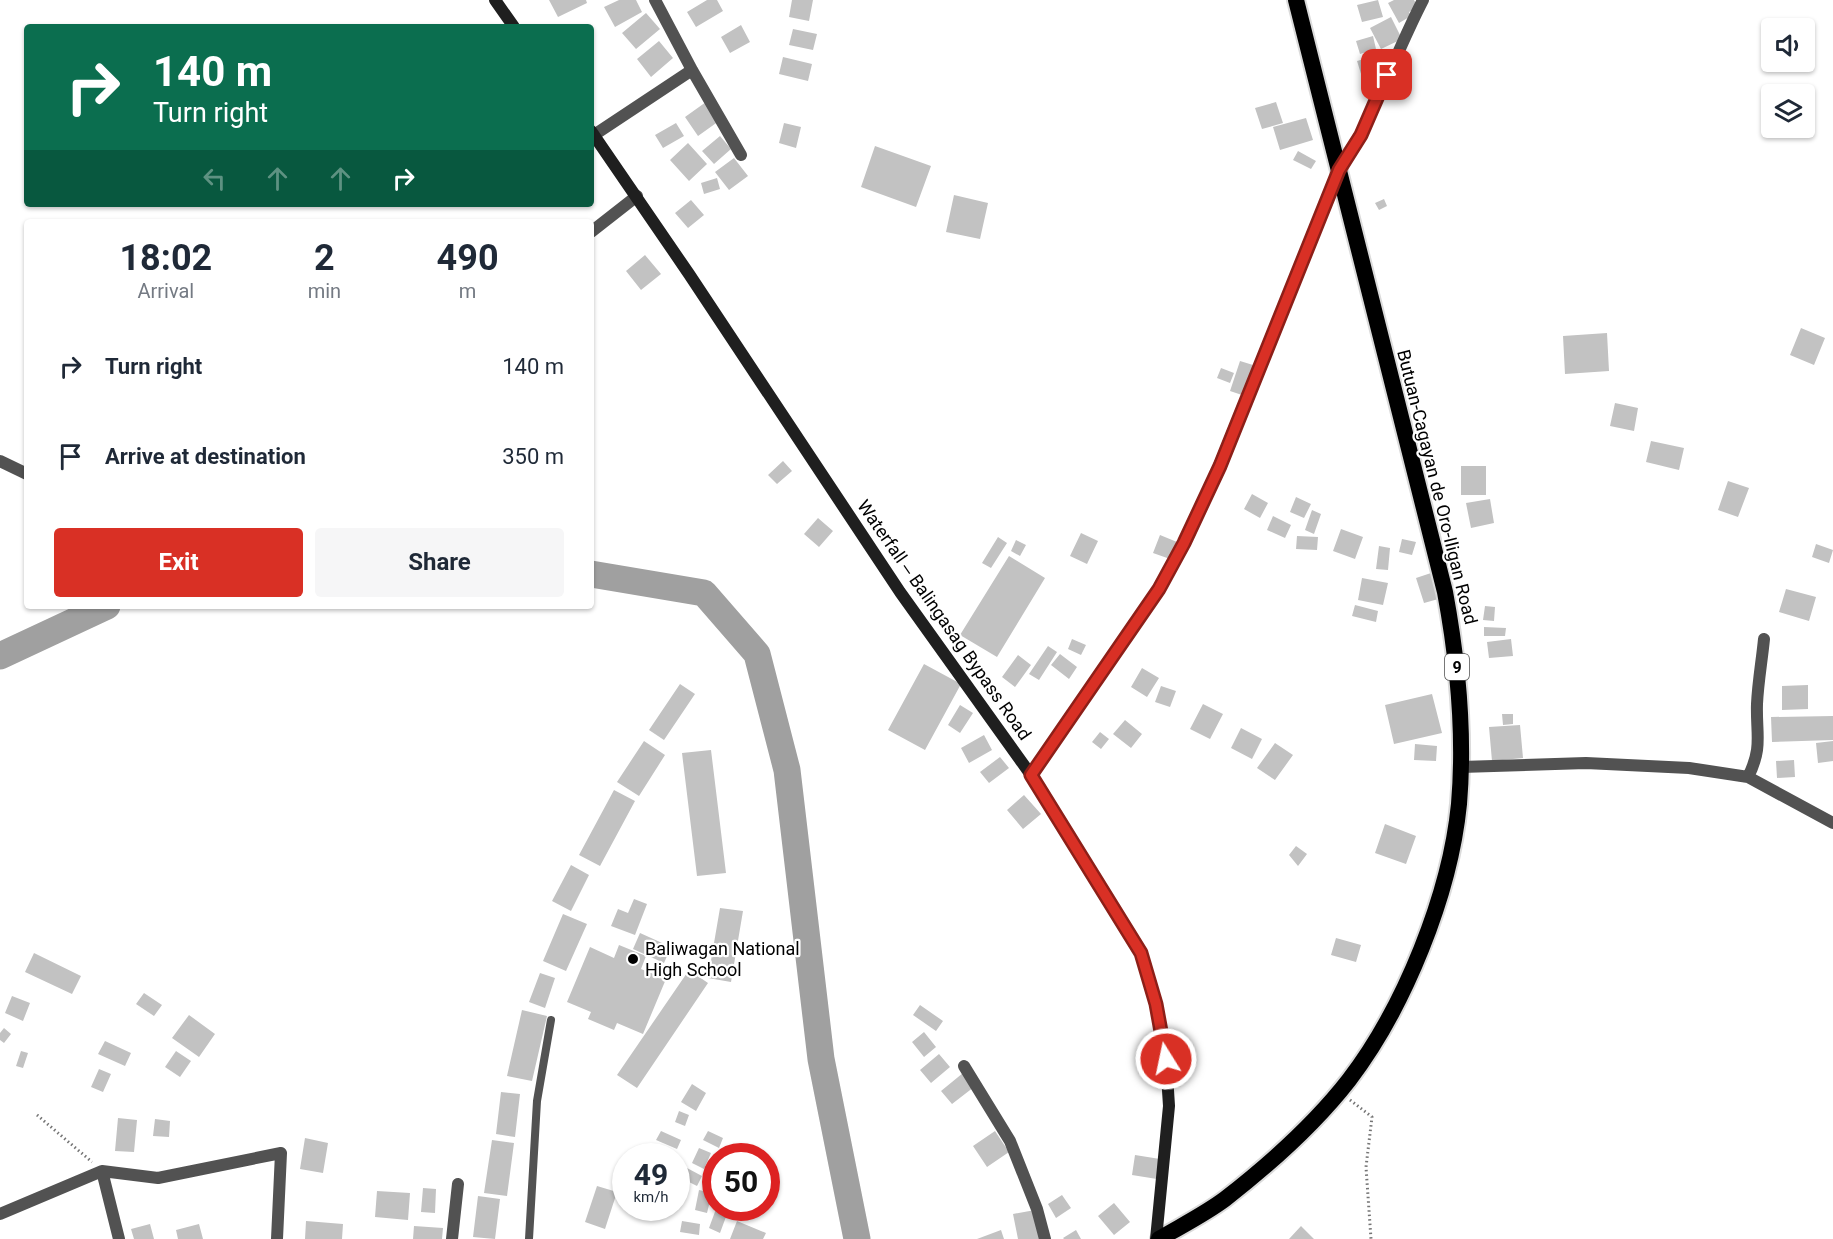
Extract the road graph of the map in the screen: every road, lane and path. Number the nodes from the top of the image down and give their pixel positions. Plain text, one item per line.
1 (495, 0) edge
2 (655, 0) edge
3 (1296, 0) edge
4 (1423, 0) edge
5 (512, 24) edge
6 (692, 70) junction
7 (594, 132) edge
8 (594, 134) edge
9 (741, 155) dead end
10 (1339, 170) junction
11 (637, 196) junction
12 (594, 230) edge
13 (0, 461) edge
14 (24, 473) edge
15 (1764, 639) dead end
16 (1461, 767) junction
17 (1031, 775) junction
18 (1748, 777) junction
19 (1833, 823) edge
20 (551, 1020) dead end
21 (963, 1066) dead end
22 (1339, 1092) junction
23 (37, 1115) dead end
24 (102, 1171) junction
25 (458, 1184) dead end
26 (0, 1214) edge
27 (119, 1239) edge
28 (277, 1239) edge
29 (452, 1239) edge
30 (529, 1239) edge
31 (1045, 1239) edge
32 (1157, 1239) edge
33 (1371, 1239) edge

1 - 5 main road
2 - 6 street
3 - 10 highway, Butuan-Cagayan de Oro-Iligan Road / 9
4 - 10 street
6 - 7 street
6 - 9 street
8 - 11 main road, Waterfall ‒ Balingasag Bypass Road
10 - 16 highway, Butuan-Cagayan de Oro-Iligan Road / 9
10 - 17 street
11 - 12 street
11 - 17 main road, Waterfall ‒ Balingasag Bypass Road
13 - 14 street
15 - 18 street
16 - 18 street
16 - 22 highway, Butuan-Cagayan de Oro-Iligan Road / 9
17 - 32 main road, Waterfall ‒ Balingasag Bypass Road
18 - 19 street
20 - 30 lane
21 - 31 street
22 - 32 highway, Butuan-Cagayan de Oro-Iligan Road / 9
22 - 33 path
23 - 24 path
24 - 26 street
24 - 27 street
24 - 28 street
25 - 29 street

